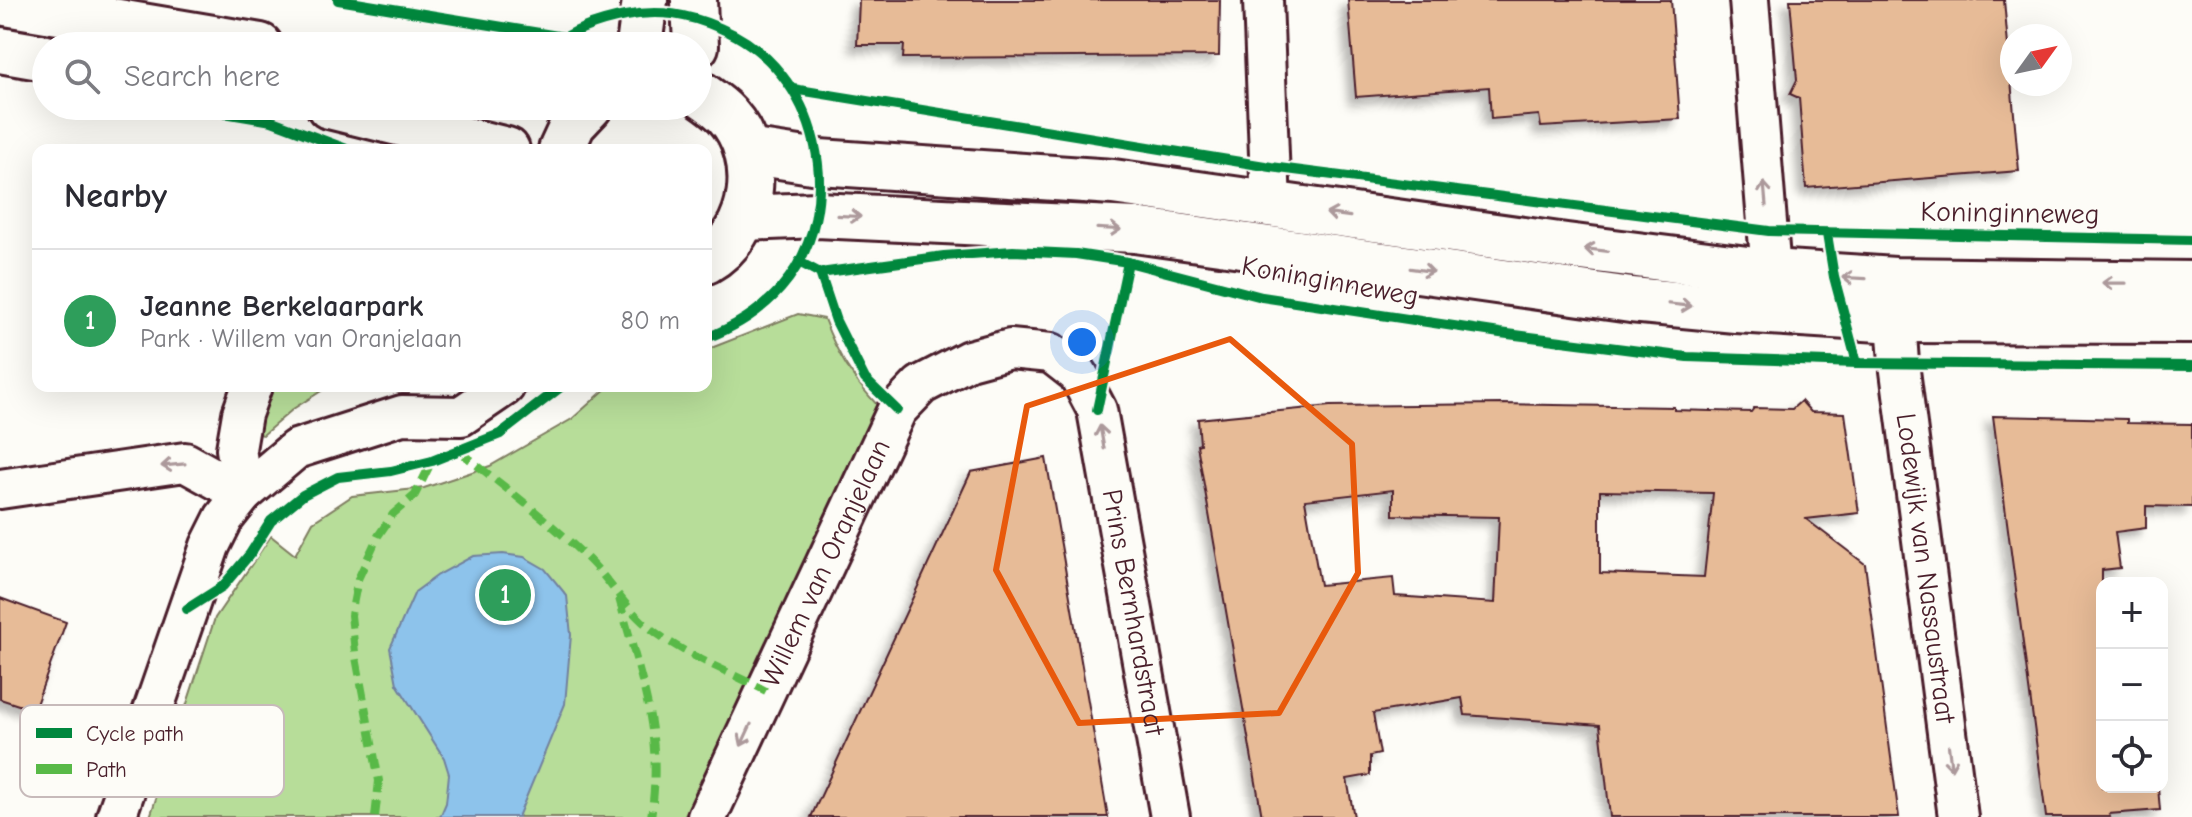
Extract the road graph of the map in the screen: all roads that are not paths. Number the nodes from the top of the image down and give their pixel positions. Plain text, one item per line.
1 (645, 0) edge
2 (694, 0) edge
3 (1263, 0) edge
4 (1749, 0) edge
5 (0, 2) edge
6 (98, 9) edge
7 (199, 32) edge
8 (641, 32) edge
9 (695, 32) edge
10 (0, 50) edge
11 (32, 56) edge
12 (712, 103) edge
13 (386, 120) edge
14 (570, 120) edge
15 (483, 144) edge
16 (563, 144) edge
17 (747, 151) junction
18 (1271, 206) junction
19 (744, 218) junction
20 (712, 256) edge
21 (1771, 272) junction
22 (2192, 284) edge
23 (1896, 320) junction
24 (2192, 321) edge
25 (250, 392) edge
26 (428, 392) edge
27 (496, 392) edge
28 (897, 410) joint
29 (402, 415) junction
30 (0, 489) edge
31 (243, 494) junction
32 (155, 705) edge
33 (123, 797) edge
34 (116, 817) edge
35 (707, 817) edge
36 (1170, 817) edge
37 (1958, 817) edge

1 - 8 main road
2 - 9 main road
3 - 18 street
21 -> 4 street
5 - 6 main road
6 - 7 main road
10 - 11 main road
12 - 17 main road
13 - 15 main road
14 - 16 main road
17 - 18 main road
17 - 19 main road
21 -> 18 main road
19 - 20 main road
19 -> 23 main road, Koninginneweg
22 -> 21 main road
23 - 24 main road, Koninginneweg
23 -> 37 street, Lodewijk van Nassaustraat
25 - 31 street
26 - 29 street
27 - 29 street
28 -> 35 street, Willem van Oranjelaan
36 -> 28 street, Prins Bernhardstraat
29 - 31 street
31 -> 30 street
31 - 32 street
33 - 34 street

